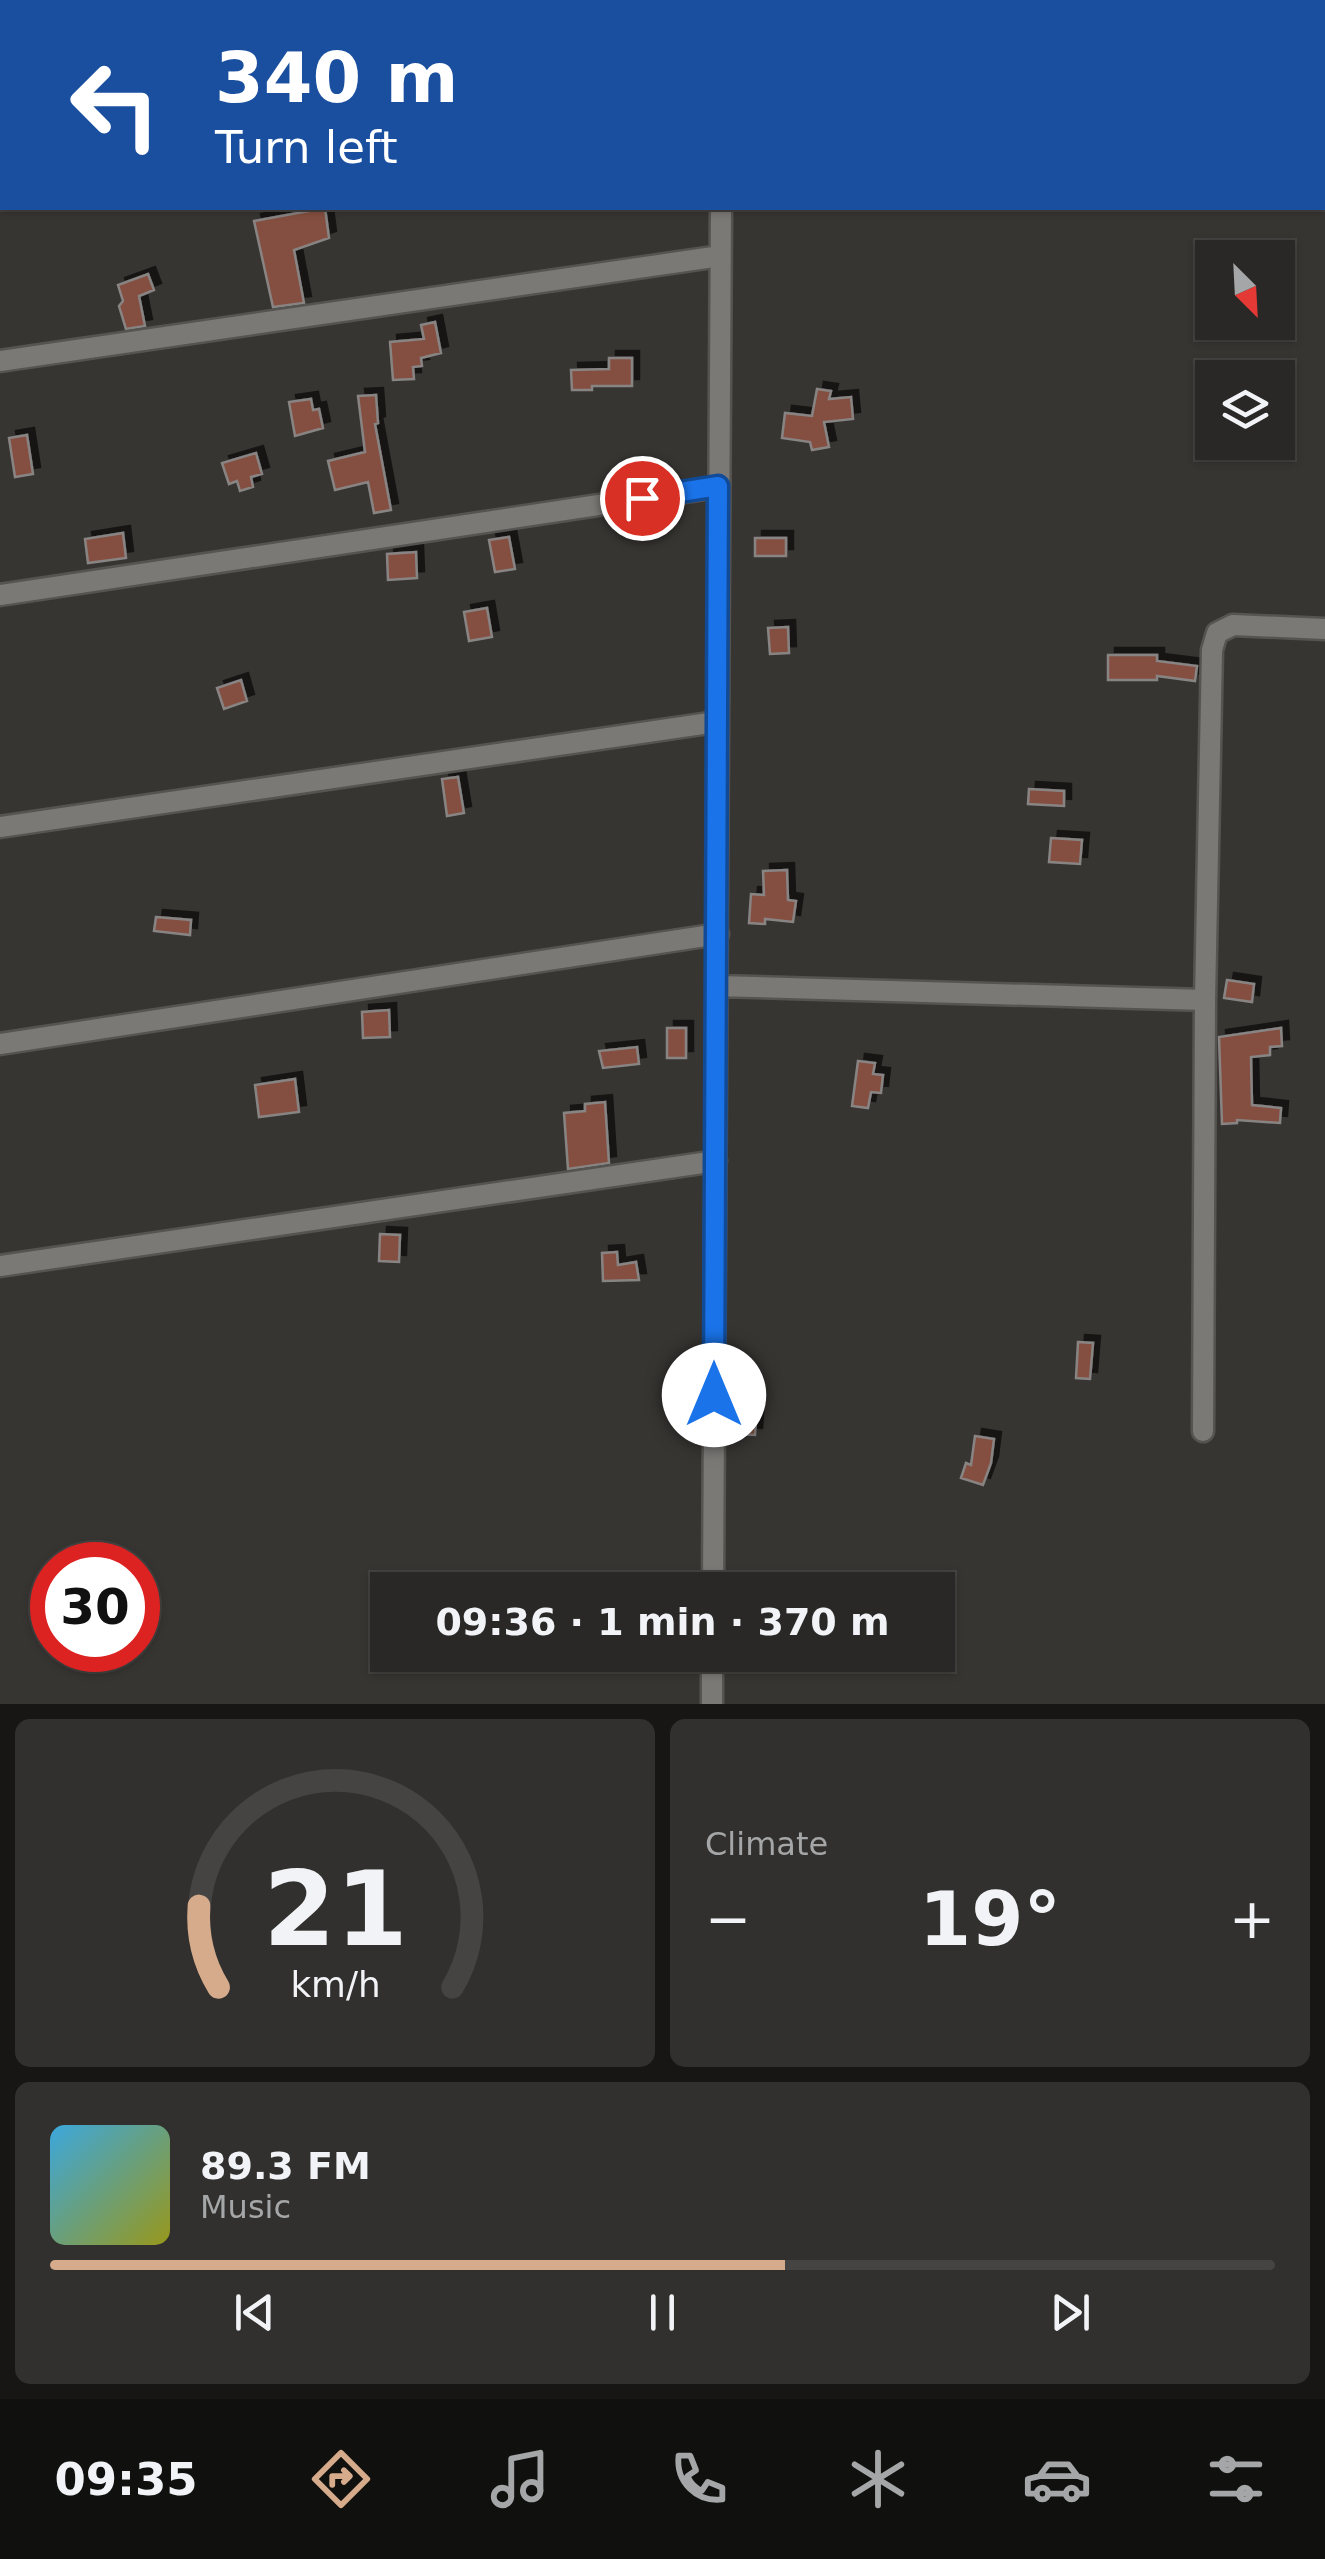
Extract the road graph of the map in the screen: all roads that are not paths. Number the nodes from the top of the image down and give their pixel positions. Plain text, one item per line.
1 (721, 210) edge
2 (720, 256) junction
3 (0, 361) edge
4 (718, 486) junction
5 (0, 595) edge
6 (1325, 629) edge
7 (716, 722) junction
8 (0, 827) edge
9 (718, 934) junction
10 (717, 986) junction
11 (1205, 1000) junction
12 (0, 1044) edge
13 (716, 1161) junction
14 (0, 1266) edge
15 (1203, 1432) dead end
16 (713, 1572) edge
17 (712, 1672) edge
18 (712, 1704) edge

1 - 2 street
2 - 3 street
2 - 4 street
4 - 5 street
4 - 7 street
6 - 11 street
7 - 8 street
7 - 9 street
9 - 10 street
9 - 12 street
10 - 11 street
10 - 13 street
11 - 15 street
13 - 14 street
13 - 16 street
17 - 18 street

